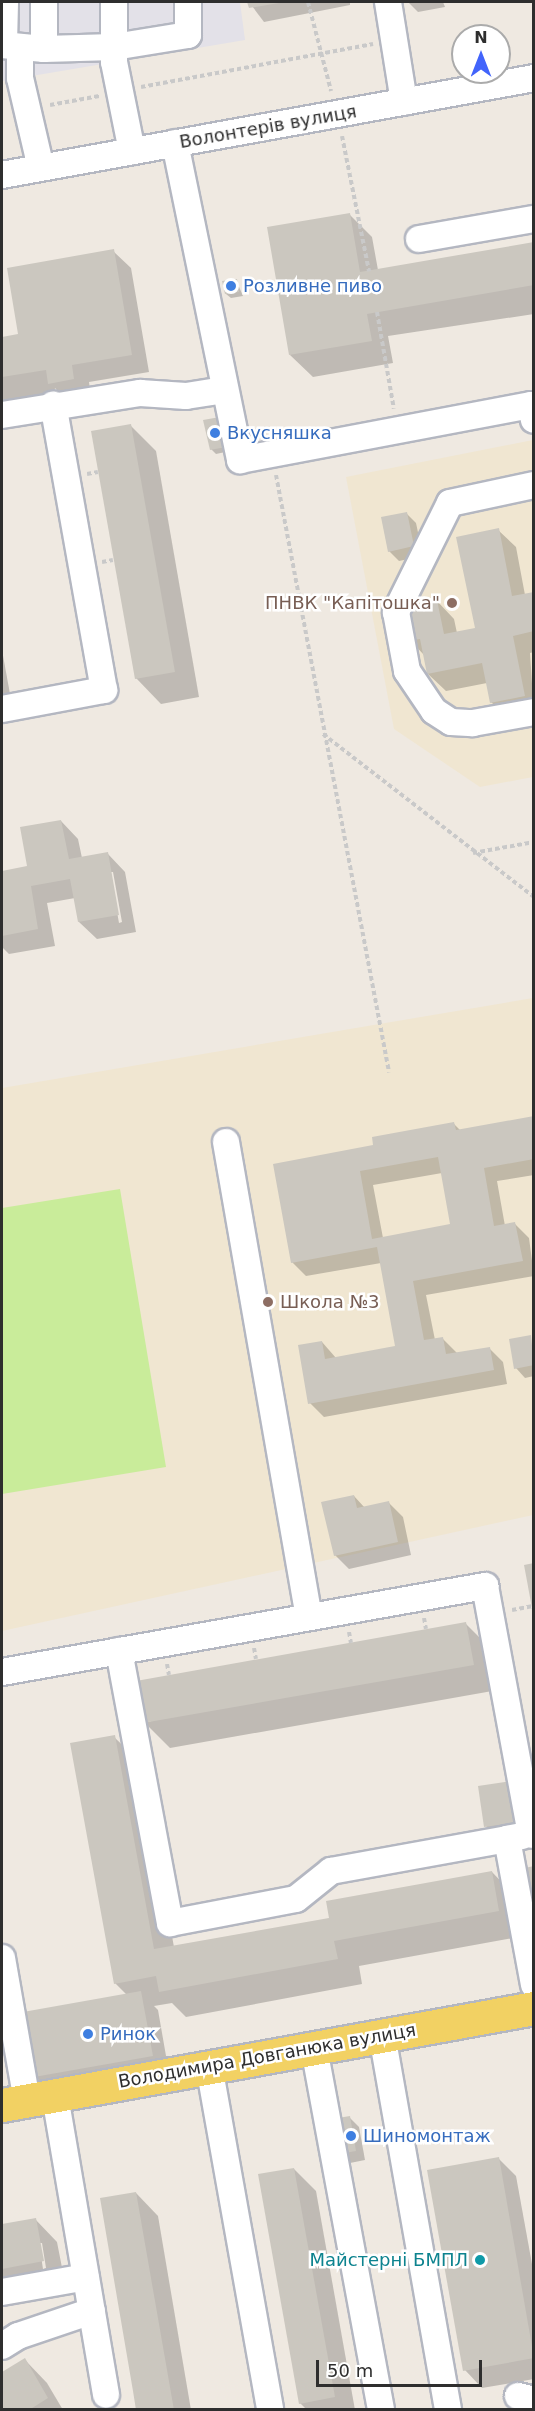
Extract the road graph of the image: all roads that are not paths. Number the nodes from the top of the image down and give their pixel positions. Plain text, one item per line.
1 (5, 2) edge
2 (44, 2) edge
3 (114, 2) edge
4 (188, 2) edge
5 (388, 2) edge
6 (17, 47) edge
7 (114, 47) junction
8 (534, 78) edge
9 (404, 102) junction
10 (175, 143) junction
11 (132, 151) junction
12 (41, 168) junction
13 (2, 175) edge
14 (534, 219) edge
15 (419, 239) dead end
16 (224, 390) junction
17 (53, 405) junction
18 (2, 415) edge
19 (534, 420) edge
20 (534, 485) edge
21 (2, 709) edge
22 (534, 712) edge
23 (226, 1142) dead end
24 (309, 1617) junction
25 (119, 1651) junction
26 (2, 1672) edge
27 (524, 1836) edge
28 (2, 1958) edge
29 (534, 1985) edge
30 (534, 2008) edge
31 (382, 2035) junction
32 (314, 2048) junction
33 (209, 2066) junction
34 (28, 2100) edge
35 (86, 2277) junction
36 (2, 2292) edge
37 (92, 2311) junction
38 (2, 2346) edge
39 (106, 2395) dead end
40 (270, 2409) edge
41 (381, 2409) edge
42 (448, 2409) edge

1 - 6 street
2 - 6 street
3 - 7 street
4 - 7 street
5 - 9 street
6 - 7 street
6 - 12 street
7 - 11 street
8 - 9 street, Волонтерів вулиця
9 - 10 street, Волонтерів вулиця
10 - 11 street, Волонтерів вулиця
10 - 16 street
11 - 12 street, Волонтерів вулиця
12 - 13 street, Волонтерів вулиця
14 - 15 street
16 - 17 street
16 - 19 street
17 - 18 street
17 - 21 street
20 - 22 street
23 - 24 street
24 - 25 street
24 - 27 street
25 - 26 street
25 - 27 street
27 - 29 street
28 - 34 street
30 - 31 main road, Володимира Довганюка вулиця
31 - 32 main road, Володимира Довганюка вулиця
31 - 42 street
32 - 33 main road, Володимира Довганюка вулиця
32 - 41 street
33 - 34 main road, Володимира Довганюка вулиця
33 - 40 street
34 - 35 street
35 - 36 street
35 - 37 street
37 - 38 street
37 - 39 street

